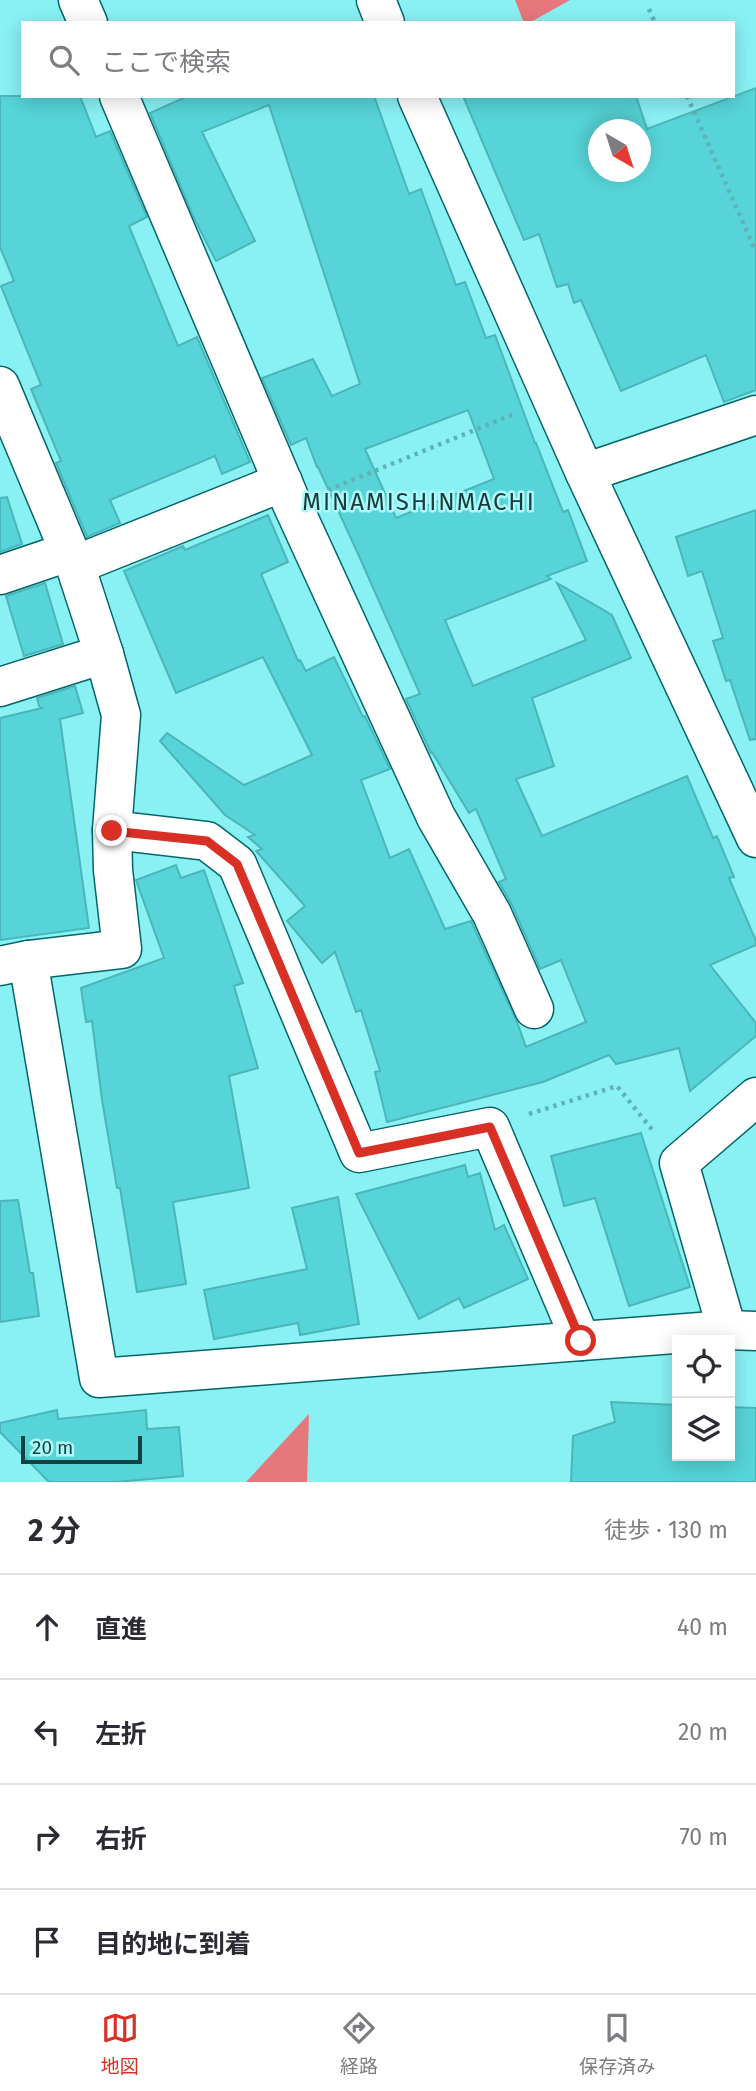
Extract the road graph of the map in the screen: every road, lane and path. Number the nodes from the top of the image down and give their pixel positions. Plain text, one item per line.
1 (78, 0) edge
2 (376, 0) edge
3 (649, 9) dead end
4 (87, 21) edge
5 (385, 21) edge
6 (654, 21) edge
7 (120, 98) edge
8 (418, 98) edge
9 (688, 98) edge
10 (756, 252) edge
11 (0, 386) edge
12 (551, 399) junction
13 (756, 415) edge
14 (584, 473) junction
15 (288, 493) junction
16 (71, 558) junction
17 (0, 575) edge
18 (104, 654) junction
19 (0, 687) edge
20 (112, 831) junction
21 (756, 838) edge
22 (14, 963) edge
23 (534, 1009) dead end
24 (756, 1097) edge
25 (490, 1127) junction
26 (679, 1163) junction
27 (741, 1330) edge
28 (581, 1341) junction

1 - 4 street
2 - 5 street
3 - 6 path
7 - 15 street
8 - 12 street
9 - 10 path
11 - 16 street
12 - 14 street
12 - 15 path
13 - 14 street
14 - 21 street
15 - 16 street
15 - 23 street
16 - 17 street
16 - 18 street
18 - 19 street
18 - 20 street
20 - 22 street
20 - 25 street
22 - 28 street
24 - 26 street
25 - 26 path
25 - 28 street
26 - 27 street
27 - 28 street

